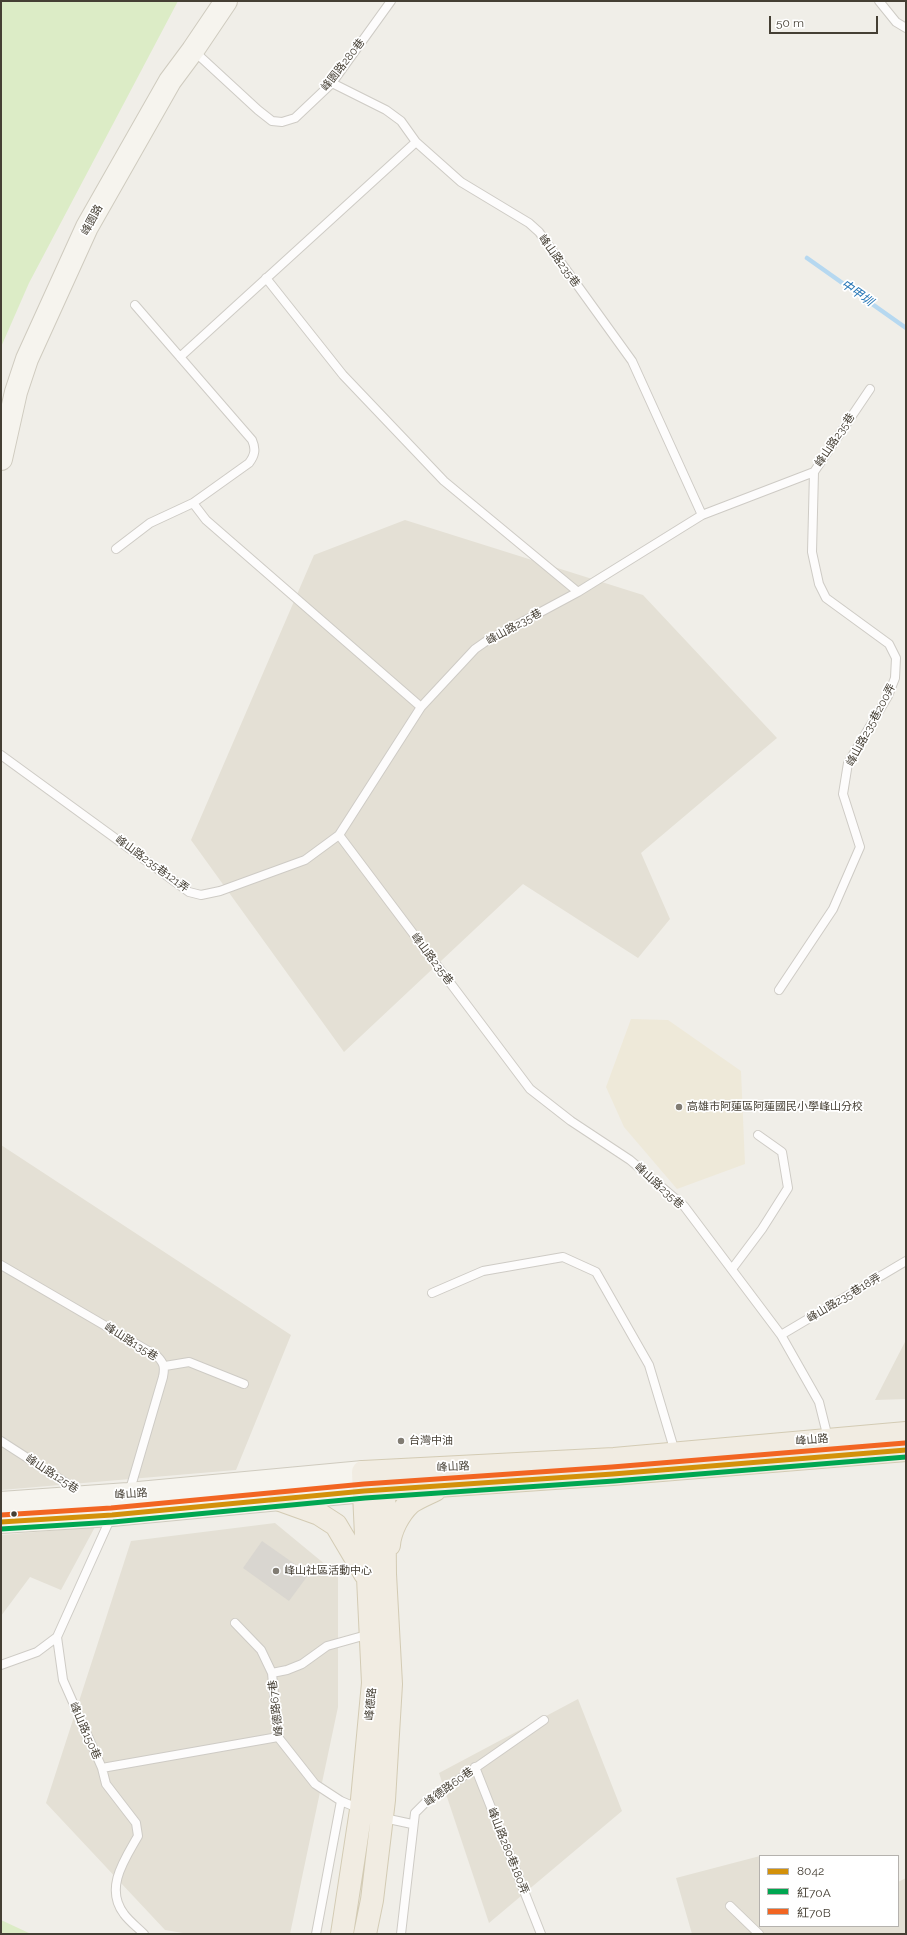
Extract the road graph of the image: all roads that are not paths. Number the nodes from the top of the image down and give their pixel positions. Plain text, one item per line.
1 (226, 1) edge
2 (392, 1) edge
3 (879, 1) edge
4 (906, 28) edge
5 (193, 50) junction
6 (332, 83) junction
7 (416, 142) junction
8 (266, 278) junction
9 (135, 305) dead end
10 (180, 357) junction
11 (870, 389) dead end
12 (1, 460) edge
13 (814, 472) junction
14 (193, 503) junction
15 (702, 515) junction
16 (116, 549) dead end
17 (578, 592) junction
18 (421, 707) junction
19 (1, 755) edge
20 (339, 835) junction
21 (779, 990) dead end
22 (758, 1135) dead end
23 (906, 1261) edge
24 (1, 1265) edge
25 (732, 1269) junction
26 (432, 1292) dead end
27 (781, 1335) junction
28 (165, 1366) junction
29 (244, 1384) dead end
30 (906, 1433) edge
31 (1, 1441) edge
32 (829, 1448) junction
33 (906, 1450) edge
34 (676, 1453) junction
35 (374, 1481) junction
36 (441, 1487) junction
37 (128, 1494) junction
38 (280, 1500) junction
39 (1, 1503) edge
40 (97, 1509) junction
41 (1, 1522) edge
42 (376, 1575) junction
43 (234, 1623) dead end
44 (371, 1634) junction
45 (57, 1638) junction
46 (1, 1665) edge
47 (272, 1673) junction
48 (544, 1720) dead end
49 (278, 1737) junction
50 (475, 1767) junction
51 (102, 1768) junction
52 (341, 1801) junction
53 (372, 1814) junction
54 (412, 1824) junction
55 (730, 1906) dead end
56 (144, 1934) edge
57 (316, 1934) edge
58 (342, 1934) edge
59 (365, 1934) edge
60 (401, 1934) edge
61 (541, 1934) edge
62 (759, 1934) edge

1 - 5 street, 峰園路
2 - 6 lane, 峰園路280巷
3 - 4 lane
5 - 6 lane, 峰園路280巷
5 - 12 street, 峰園路
6 - 7 lane, 峰山路235巷
7 - 8 lane
7 - 15 lane, 峰山路235巷
8 - 10 lane
8 - 17 lane
9 - 10 lane
10 - 14 lane
11 - 13 lane, 峰山路235巷
13 - 15 lane, 峰山路235巷
13 - 21 lane, 峰山路235巷200弄
14 - 16 lane
14 - 18 lane
15 - 17 lane, 峰山路235巷
17 - 18 lane, 峰山路235巷
18 - 20 lane, 峰山路235巷
19 - 20 lane, 峰山路235巷121弄
20 - 25 lane, 峰山路235巷
22 - 25 lane
23 - 27 lane, 峰山路235巷18弄
24 - 28 lane, 峰山路135巷
25 - 27 lane, 峰山路235巷
26 - 34 lane
27 - 32 lane, 峰山路235巷
28 - 29 lane
28 - 37 lane, 峰山路135巷
30 - 32 main road, 峰山路
31 - 40 lane, 峰山路125巷
32 - 33 main road, 峰山路
32 - 34 main road, 峰山路
32 - 36 main road, 峰山路
34 - 35 main road, 峰山路
35 - 36 main road, 峰山路
35 - 37 street, 峰山路
35 - 38 street, 峰山路
35 - 42 main road, 峰德路
36 - 42 main road
37 - 40 street, 峰山路
38 - 40 street, 峰山路
38 - 42 main road
39 - 40 street, 峰山路
40 - 41 street, 峰山路
40 - 45 lane
42 - 44 main road, 峰德路
42 - 53 main road, 峰德路
43 - 47 lane, 峰德路67巷
44 - 47 lane
44 - 53 main road, 峰德路
45 - 46 lane
45 - 51 lane, 峰山路150巷
47 - 49 lane, 峰德路67巷
48 - 50 lane, 峰德路60巷
49 - 51 lane
49 - 52 lane, 峰德路67巷
50 - 54 lane, 峰德路60巷
50 - 61 lane, 峰山路280巷180弄
51 - 56 lane, 峰山路150巷
52 - 53 lane, 峰德路67巷
52 - 57 lane
53 - 54 lane, 峰德路67巷
53 - 58 main road, 峰德路
53 - 59 main road, 峰德路
54 - 60 lane, 峰德路60巷
55 - 62 lane

